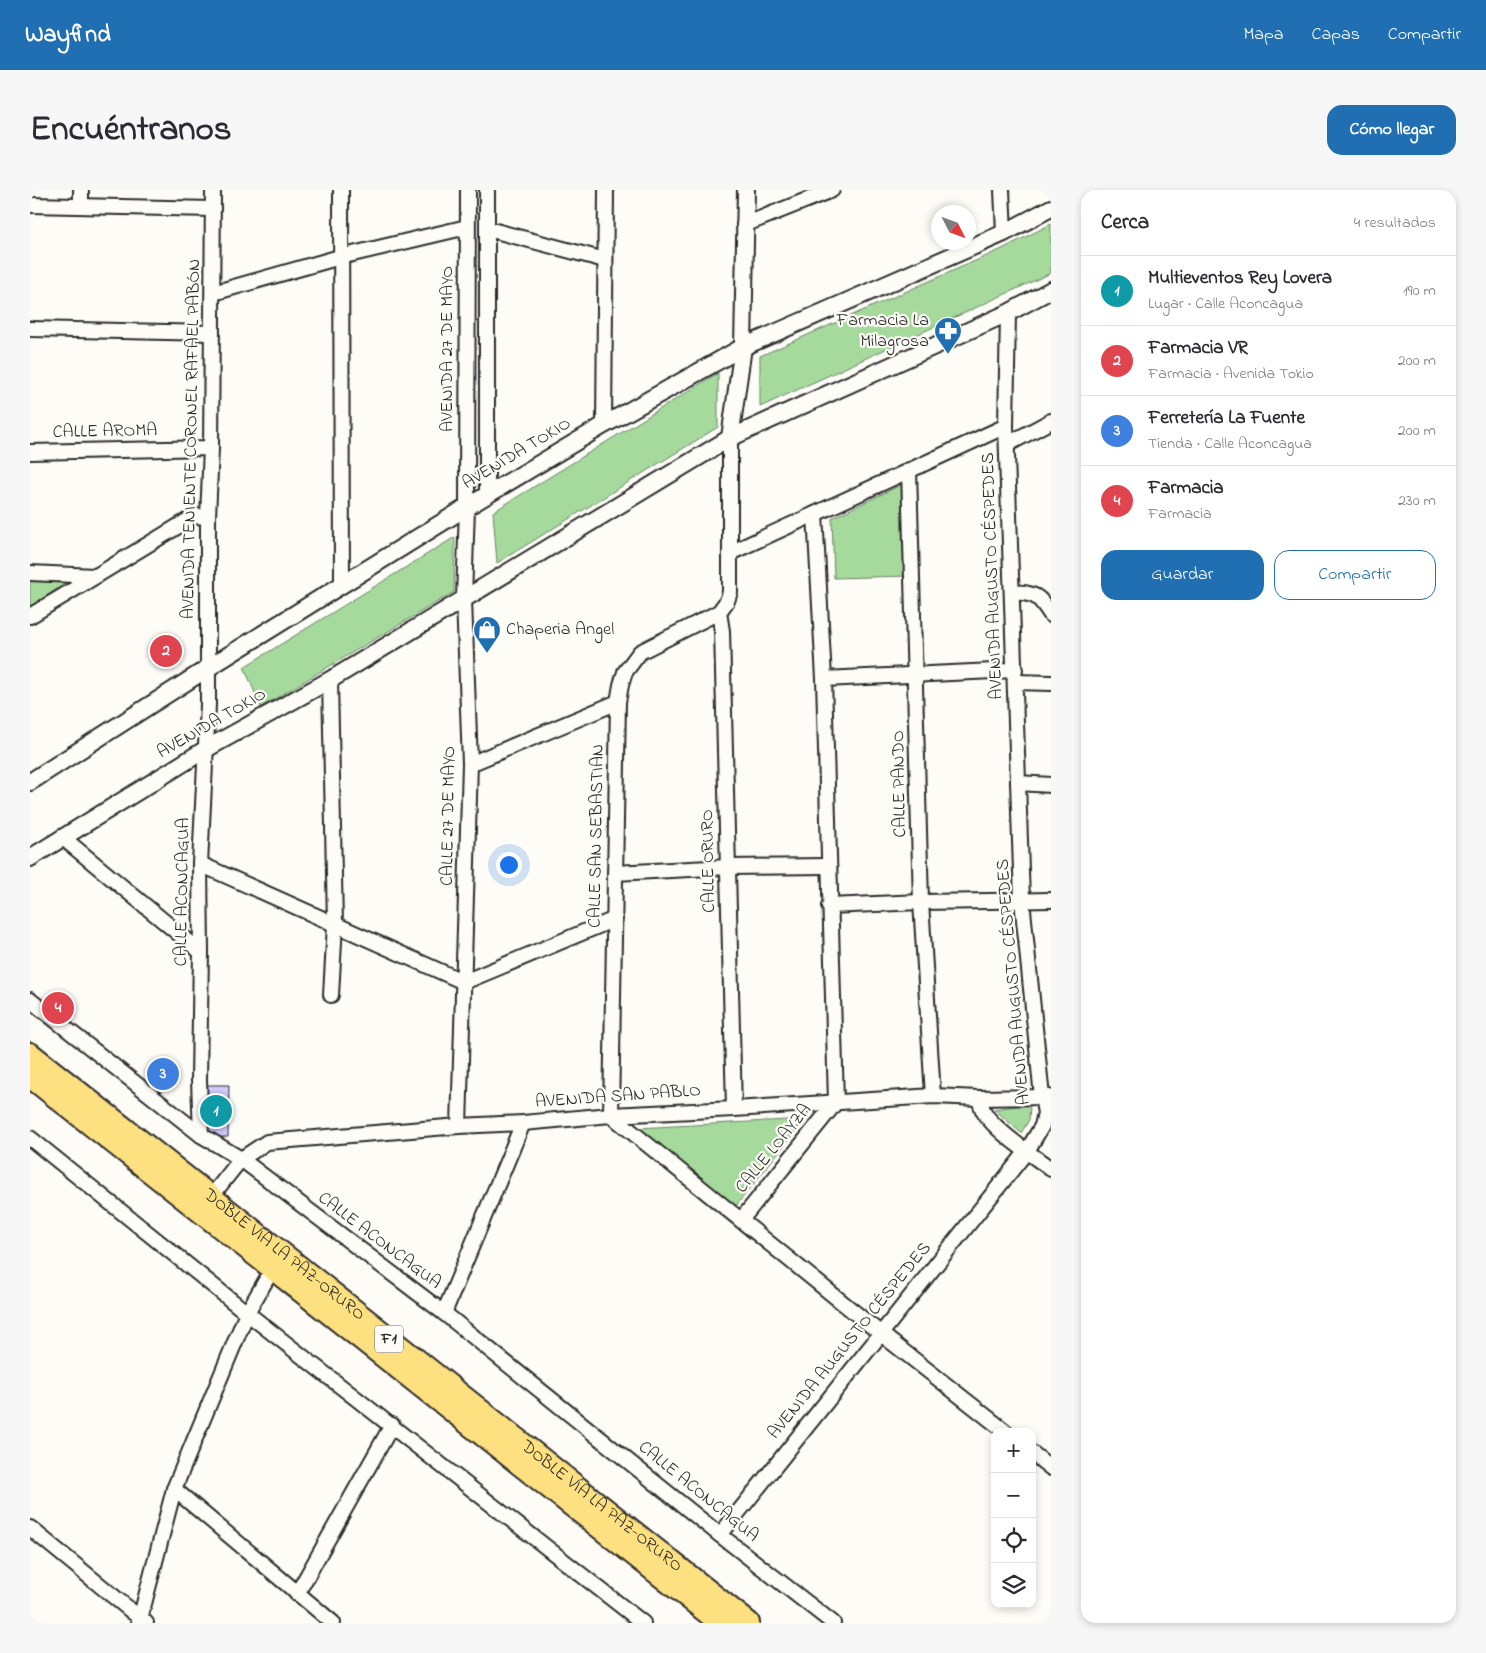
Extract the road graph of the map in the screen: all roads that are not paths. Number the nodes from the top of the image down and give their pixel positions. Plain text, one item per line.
1 (82, 190) edge
2 (213, 190) edge
3 (341, 190) edge
4 (468, 190) edge
5 (488, 190) edge
6 (606, 190) edge
7 (746, 190) edge
8 (832, 190) edge
9 (1002, 190) edge
10 (30, 205) edge
11 (81, 206) junction
12 (1051, 208) edge
13 (213, 209) junction
14 (744, 225) junction
15 (468, 227) junction
16 (488, 229) junction
17 (1004, 232) junction
18 (340, 257) junction
19 (605, 260) junction
20 (1051, 290) edge
21 (213, 293) junction
22 (1008, 313) junction
23 (30, 329) edge
24 (212, 333) junction
25 (743, 347) junction
26 (604, 425) junction
27 (1006, 426) junction
28 (1048, 428) edge
29 (730, 438) junction
30 (1008, 444) junction
31 (211, 448) junction
32 (30, 452) edge
33 (910, 470) junction
34 (487, 496) junction
35 (467, 508) junction
36 (815, 514) junction
37 (208, 517) junction
38 (730, 553) junction
39 (30, 573) edge
40 (95, 576) junction
41 (342, 585) junction
42 (1013, 592) junction
43 (464, 599) junction
44 (719, 612) junction
45 (1051, 615) edge
46 (30, 616) edge
47 (208, 668) junction
48 (916, 675) junction
49 (1015, 676) junction
50 (824, 679) junction
51 (330, 680) junction
52 (1051, 682) edge
53 (618, 702) junction
54 (206, 749) junction
55 (470, 764) junction
56 (30, 782) edge
57 (1018, 783) junction
58 (1051, 785) edge
59 (62, 837) junction
60 (30, 858) edge
61 (200, 864) junction
62 (828, 866) junction
63 (728, 867) junction
64 (615, 873) junction
65 (1022, 900) junction
66 (1051, 900) edge
67 (921, 902) junction
68 (830, 906) junction
69 (615, 919) junction
70 (335, 924) junction
71 (201, 952) junction
72 (464, 982) junction
73 (331, 995) dead end
74 (30, 1000) edge
75 (30, 1054) edge
76 (30, 1076) edge
77 (933, 1096) junction
78 (1046, 1097) edge
79 (979, 1098) junction
80 (836, 1102) junction
81 (734, 1109) junction
82 (611, 1115) junction
83 (523, 1123) junction
84 (459, 1126) junction
85 (201, 1135) junction
86 (30, 1138) edge
87 (1027, 1150) junction
88 (241, 1159) junction
89 (1051, 1169) edge
90 (210, 1198) junction
91 (741, 1220) junction
92 (272, 1268) junction
93 (247, 1313) junction
94 (444, 1313) junction
95 (880, 1332) junction
96 (392, 1426) junction
97 (1001, 1428) edge
98 (1036, 1456) edge
99 (1051, 1468) edge
100 (174, 1488) junction
101 (30, 1528) edge
102 (720, 1534) junction
103 (297, 1594) junction
104 (142, 1621) edge
105 (333, 1623) edge
106 (643, 1623) edge
107 (722, 1623) edge
108 (748, 1623) edge
109 (833, 1623) edge

1 - 11 street
2 - 13 street, AVENIDA TENIENTE CORONEL RAFAEL PABÓN
3 - 18 street
4 - 15 street, AVENIDA 27 DE MAYO
5 - 16 street
6 - 19 street
7 - 14 street
8 - 14 street
9 - 17 street
10 - 11 street
11 - 13 street
12 - 17 street, AVENIDA TOKIO
13 - 21 street, AVENIDA TENIENTE CORONEL RAFAEL PABÓN
14 - 25 street
15 - 18 street
15 - 35 street, AVENIDA 27 DE MAYO
16 - 19 street
16 - 34 street
17 - 25 street, AVENIDA TOKIO
18 - 21 street
18 - 41 street
19 - 26 street
20 - 22 street, AVENIDA TOKIO
21 - 24 street, AVENIDA TENIENTE CORONEL RAFAEL PABÓN
22 - 27 street, AVENIDA AUGUSTO CÉSPEDES
22 - 29 street, AVENIDA TOKIO
23 - 24 street
24 - 31 street, AVENIDA TENIENTE CORONEL RAFAEL PABÓN
25 - 26 street, AVENIDA TOKIO
25 - 29 street
26 - 34 street, AVENIDA TOKIO
27 - 30 street, AVENIDA AUGUSTO CÉSPEDES
27 - 33 street
28 - 30 street
29 - 38 street
29 - 43 street, AVENIDA TOKIO
30 - 42 street, AVENIDA AUGUSTO CÉSPEDES
31 - 32 street, CALLE AROMA
31 - 37 street, AVENIDA TENIENTE CORONEL RAFAEL PABÓN
33 - 36 street
33 - 48 street, CALLE PANDO
34 - 35 street, AVENIDA TOKIO
35 - 41 street, AVENIDA TOKIO
35 - 43 street, CALLE 27 DE MAYO
36 - 38 street
36 - 50 street
37 - 40 street
37 - 47 street, AVENIDA TENIENTE CORONEL RAFAEL PABÓN
38 - 44 street
39 - 40 street
40 - 46 street
41 - 47 street, AVENIDA TOKIO
42 - 45 street
42 - 49 street, AVENIDA AUGUSTO CÉSPEDES
43 - 51 street, AVENIDA TOKIO
43 - 55 street, CALLE 27 DE MAYO
44 - 53 street, CALLE SAN SEBASTIAN
44 - 63 street, CALLE ORURO
47 - 54 street, AVENIDA TENIENTE CORONEL RAFAEL PABÓN
47 - 56 street, AVENIDA TOKIO
48 - 49 street
48 - 50 street
48 - 67 street, CALLE PANDO
49 - 52 street
49 - 57 street, AVENIDA AUGUSTO CÉSPEDES
50 - 62 street
51 - 54 street, AVENIDA TOKIO
51 - 70 street
53 - 55 street
53 - 64 street, CALLE SAN SEBASTIAN
54 - 59 street, AVENIDA TOKIO
54 - 61 street, CALLE ACONCAGUA
55 - 72 street, CALLE 27 DE MAYO
57 - 58 street
57 - 65 street, AVENIDA AUGUSTO CÉSPEDES
59 - 60 street, AVENIDA TOKIO
59 - 71 street
61 - 70 street
61 - 71 street, CALLE ACONCAGUA
62 - 63 street
62 - 68 street
63 - 64 street
63 - 81 street, CALLE ORURO
64 - 69 street, CALLE SAN SEBASTIAN
65 - 66 street
65 - 67 street
65 - 78 street, AVENIDA AUGUSTO CÉSPEDES
67 - 68 street
67 - 77 street, CALLE PANDO
68 - 80 street
69 - 72 street
69 - 82 street, CALLE SAN SEBASTIAN
70 - 72 street
70 - 73 street
71 - 85 street, CALLE ACONCAGUA
72 - 84 street, CALLE 27 DE MAYO
74 - 85 street
75 - 90 highway, DOBLE VÍA LA PAZ-ORURO / F1
76 - 92 highway, DOBLE VÍA LA PAZ-ORURO / F1
77 - 79 street, AVENIDA SAN PABLO
77 - 80 street, AVENIDA SAN PABLO
78 - 79 street, AVENIDA SAN PABLO
78 - 87 street, AVENIDA AUGUSTO CÉSPEDES
79 - 87 street
80 - 81 street, AVENIDA SAN PABLO
80 - 91 street, CALLE LOAYZA
81 - 82 street, AVENIDA SAN PABLO
82 - 83 street, AVENIDA SAN PABLO
82 - 91 street
83 - 84 street, AVENIDA SAN PABLO
83 - 94 street
84 - 88 street, AVENIDA SAN PABLO
85 - 88 street, CALLE ACONCAGUA
86 - 93 street
87 - 89 street
87 - 95 street, AVENIDA AUGUSTO CÉSPEDES
88 - 90 street, AVENIDA SAN PABLO
88 - 94 street, CALLE ACONCAGUA
90 - 108 highway, DOBLE VÍA LA PAZ-ORURO / F1
91 - 95 street
92 - 93 street
92 - 107 highway, DOBLE VÍA LA PAZ-ORURO / F1
93 - 96 street
93 - 100 street
94 - 102 street, CALLE ACONCAGUA
95 - 97 street
95 - 102 street, AVENIDA AUGUSTO CÉSPEDES
96 - 103 street
96 - 106 street
98 - 99 street
100 - 103 street
100 - 104 street
101 - 104 street
102 - 109 street, CALLE ACONCAGUA
103 - 105 street

